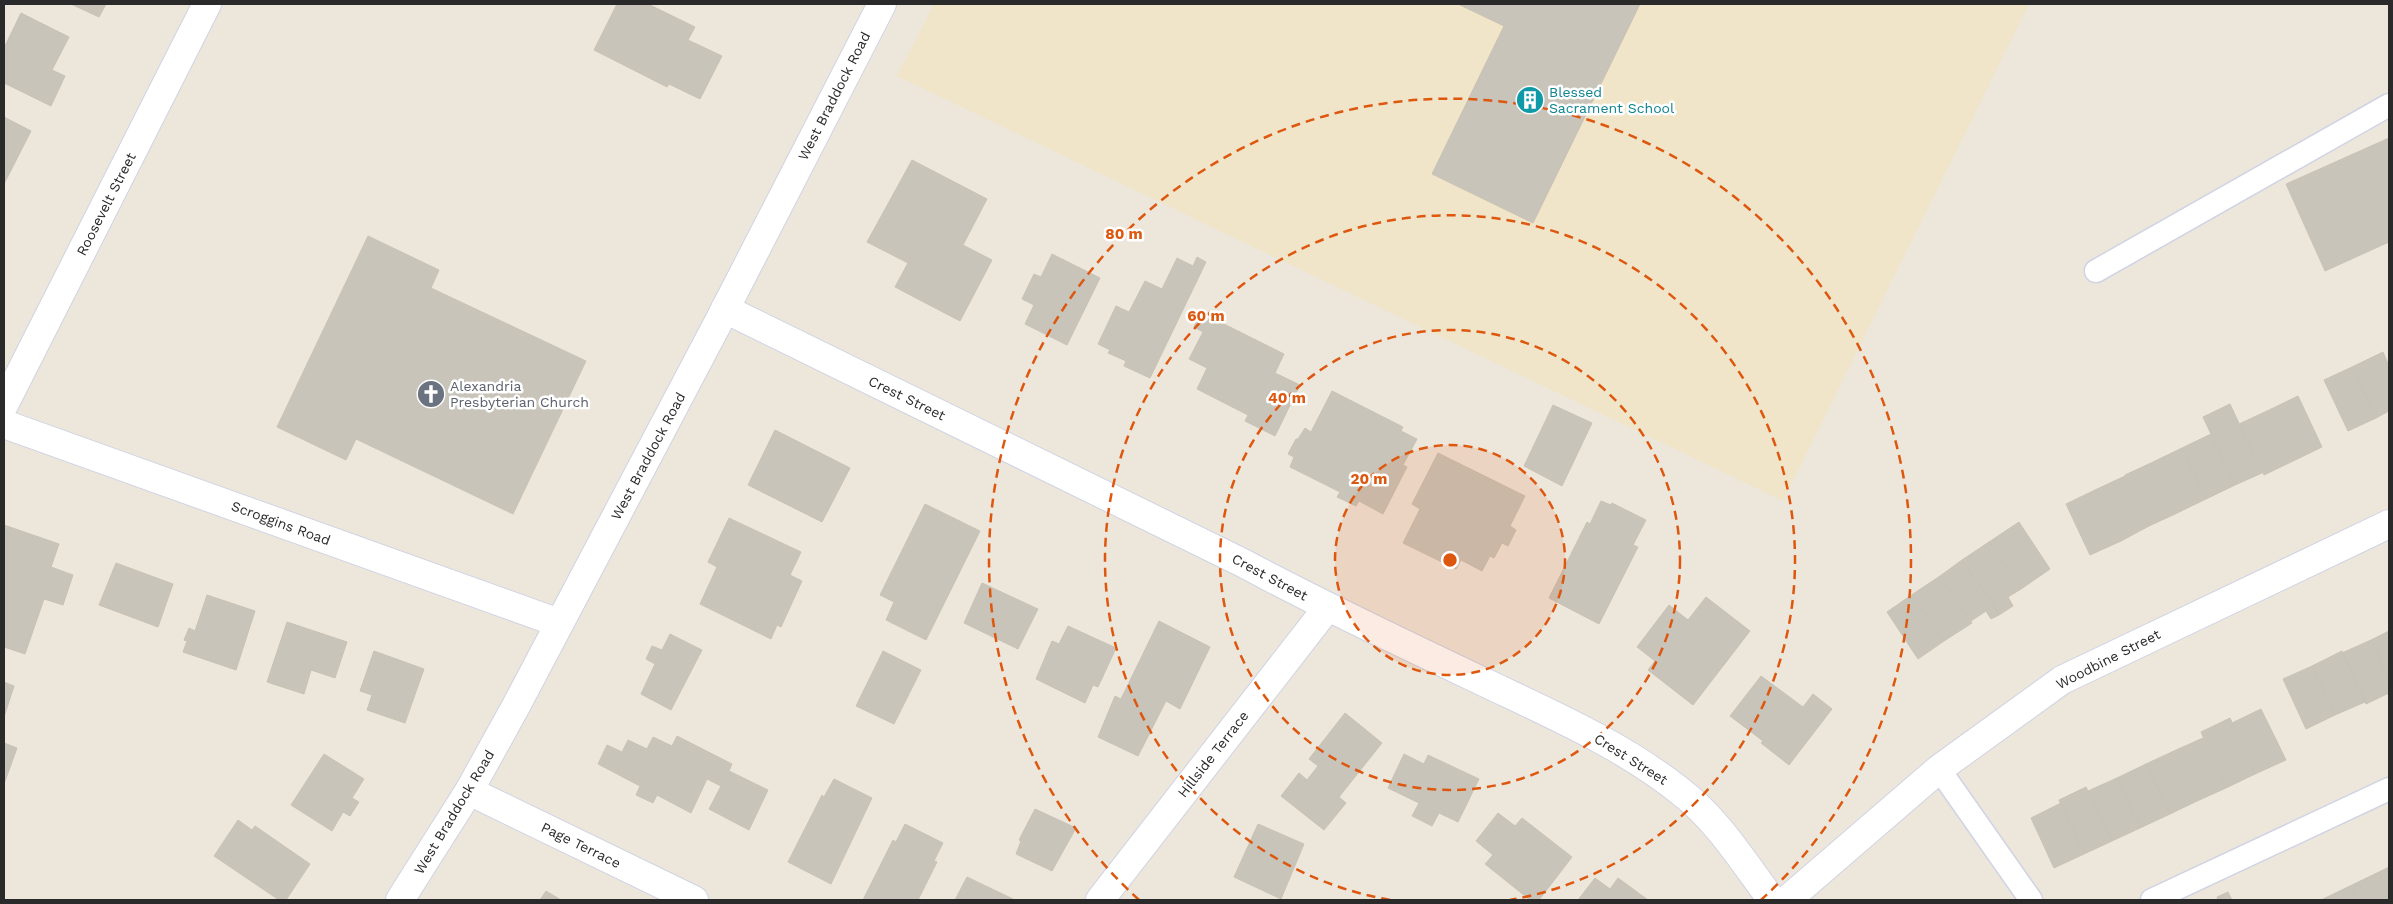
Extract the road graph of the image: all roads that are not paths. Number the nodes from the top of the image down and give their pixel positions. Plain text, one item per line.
1 (207, 4) edge
2 (882, 4) edge
3 (2389, 106) edge
4 (2096, 271) dead end
5 (725, 309) junction
6 (4, 405) edge
7 (4, 424) edge
8 (2389, 524) edge
9 (1327, 608) junction
10 (559, 623) junction
11 (1939, 768) junction
12 (2389, 789) edge
13 (469, 791) junction
14 (400, 900) edge
15 (694, 900) edge
16 (1100, 900) edge
17 (1772, 900) edge
18 (1787, 900) edge
19 (2031, 900) edge
20 (2152, 900) edge

1 - 6 street, Roosevelt Street
2 - 5 street, West Braddock Road
3 - 4 lane
5 - 9 street, Crest Street
5 - 10 street, West Braddock Road
7 - 10 street, Scroggins Road
8 - 11 street, Woodbine Street
9 - 16 street, Hillside Terrace
9 - 17 street, Crest Street
10 - 13 street, West Braddock Road
11 - 18 street, Woodbine Street
11 - 19 lane
12 - 20 lane
13 - 14 street, West Braddock Road
13 - 15 street, Page Terrace

